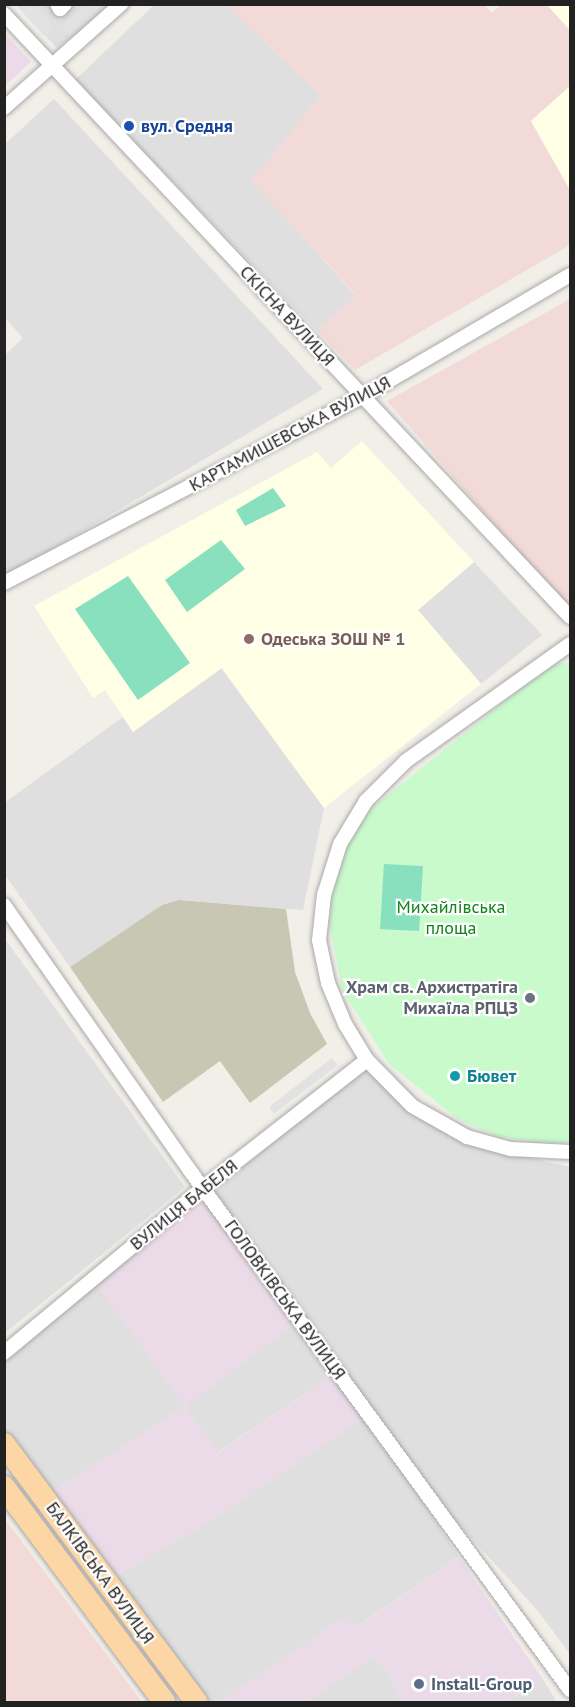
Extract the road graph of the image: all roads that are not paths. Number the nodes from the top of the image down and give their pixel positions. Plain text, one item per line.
1 (57, 4) edge
2 (65, 4) edge
3 (121, 4) edge
4 (4, 14) edge
5 (52, 66) junction
6 (4, 108) edge
7 (570, 275) edge
8 (363, 396) junction
9 (4, 583) edge
10 (570, 617) edge
11 (570, 644) edge
12 (4, 905) edge
13 (367, 1060) junction
14 (570, 1152) edge
15 (203, 1188) junction
16 (4, 1353) edge
17 (4, 1444) edge
18 (4, 1487) edge
19 (570, 1690) edge
20 (164, 1702) edge
21 (196, 1702) edge

1 - 2 street
3 - 5 street
4 - 5 street, CКІСНА ВУЛИЦЯ
5 - 6 street
5 - 8 street, CКІСНА ВУЛИЦЯ
7 - 8 street, КАРТАМИШЕВСЬКА ВУЛИЦЯ
8 - 9 street, КАРТАМИШЕВСЬКА ВУЛИЦЯ
8 - 10 street, CКІСНА ВУЛИЦЯ
11 - 13 street
12 - 15 street, ГОЛОВКІВСЬКА ВУЛИЦЯ
13 - 14 street
13 - 15 street, ВУЛИЦЯ БАБЕЛЯ
15 - 16 street, ВУЛИЦЯ БАБЕЛЯ
15 - 19 street, ГОЛОВКІВСЬКА ВУЛИЦЯ
17 - 21 main road, БАЛКІВСЬКА ВУЛИЦЯ
18 - 20 main road, БАЛКІВСЬКА ВУЛИЦЯ

